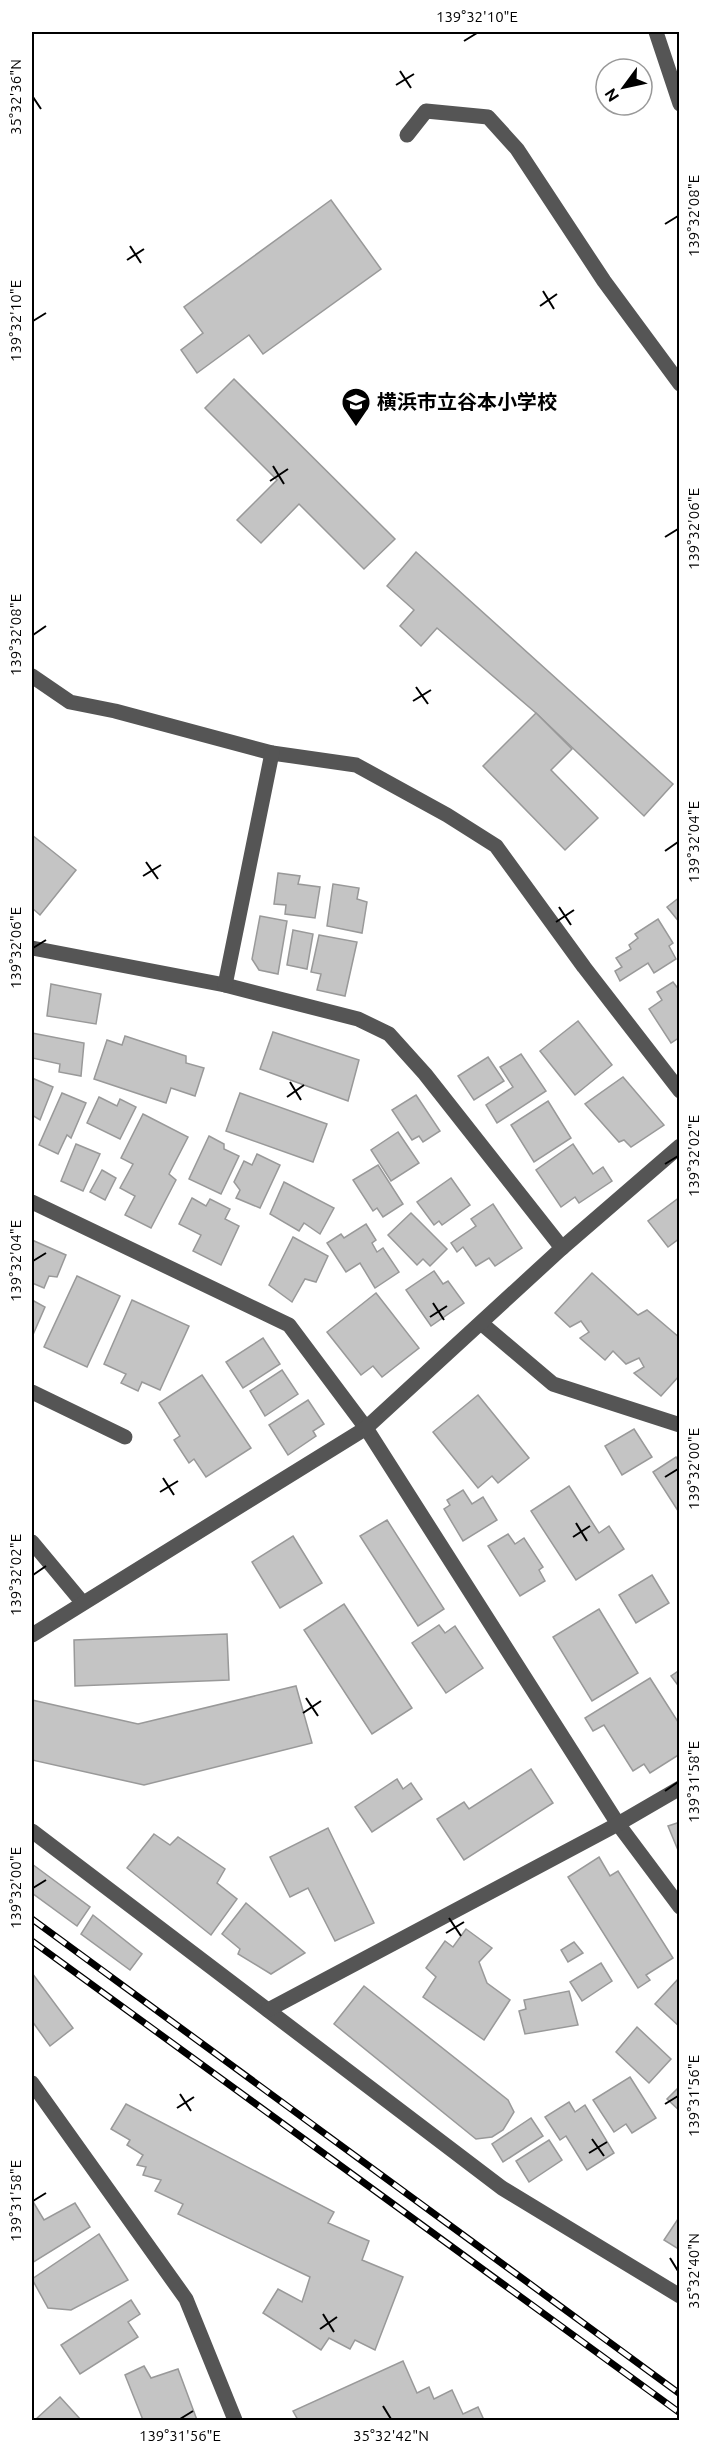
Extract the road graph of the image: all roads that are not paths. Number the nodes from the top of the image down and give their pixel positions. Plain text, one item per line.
1 (656, 32) edge
2 (680, 104) edge
3 (407, 135) dead end
4 (680, 384) edge
5 (32, 676) edge
6 (272, 753) junction
7 (32, 948) edge
8 (225, 985) junction
9 (680, 1091) edge
10 (680, 1146) edge
11 (32, 1202) edge
12 (562, 1248) junction
13 (481, 1323) junction
14 (32, 1392) edge
15 (680, 1425) edge
16 (366, 1428) junction
17 (125, 1437) dead end
18 (32, 1542) edge
19 (82, 1602) junction
20 (32, 1635) edge
21 (680, 1788) edge
22 (618, 1824) junction
23 (32, 1831) edge
24 (680, 1907) edge
25 (267, 2010) junction
26 (32, 2083) edge
27 (680, 2296) edge
28 (235, 2421) edge

1 - 2 street
3 - 4 street
5 - 6 street
6 - 8 street
6 - 9 street
7 - 8 street
8 - 12 street
10 - 12 street
11 - 16 street
12 - 13 street
13 - 15 street
13 - 16 street
14 - 17 street
16 - 19 street
16 - 22 street
18 - 19 street
19 - 20 street
21 - 22 street
22 - 24 street
22 - 25 street
23 - 25 street
25 - 27 street
26 - 28 street

